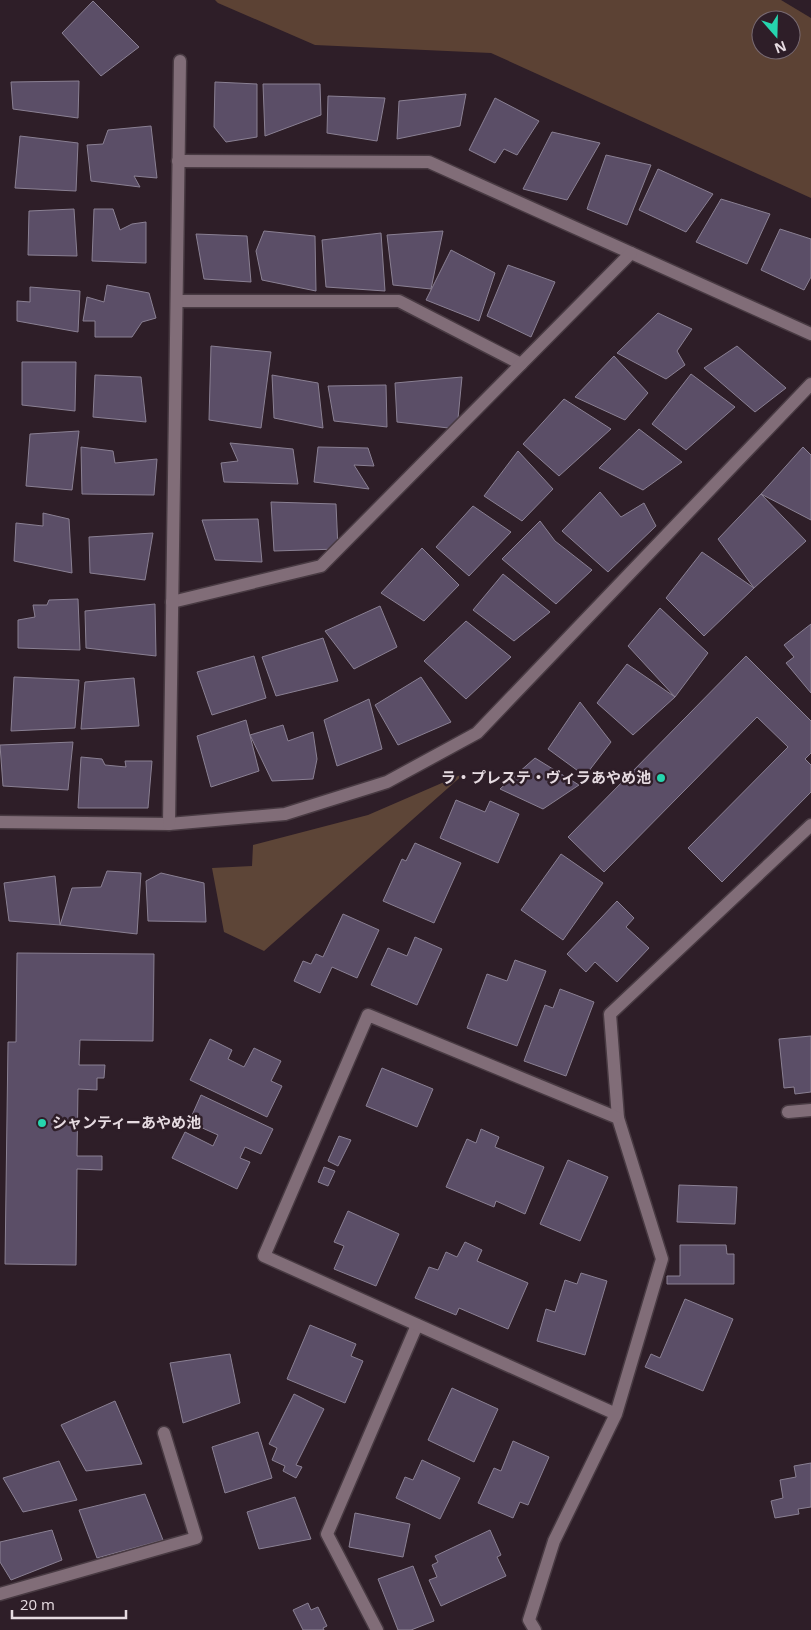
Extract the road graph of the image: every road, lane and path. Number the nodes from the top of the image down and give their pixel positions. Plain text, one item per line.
1 (180, 61) dead end
2 (178, 161) junction
3 (631, 253) junction
4 (176, 301) junction
5 (811, 334) edge
6 (521, 364) junction
7 (811, 384) edge
8 (172, 602) junction
9 (0, 822) edge
10 (170, 824) junction
11 (811, 825) edge
12 (811, 1110) edge
13 (788, 1112) dead end
14 (618, 1118) junction
15 (417, 1325) junction
16 (616, 1414) junction
17 (164, 1433) dead end
18 (0, 1594) edge
19 (377, 1630) edge
20 (535, 1630) edge

1 - 2 street
2 - 3 street
2 - 4 street
3 - 5 street
3 - 6 street
4 - 6 street
4 - 8 street
6 - 8 street
7 - 10 street
8 - 10 street
9 - 10 street
11 - 14 street
12 - 13 street
14 - 15 street
14 - 16 street
15 - 16 street
15 - 19 street
16 - 20 street
17 - 18 street

